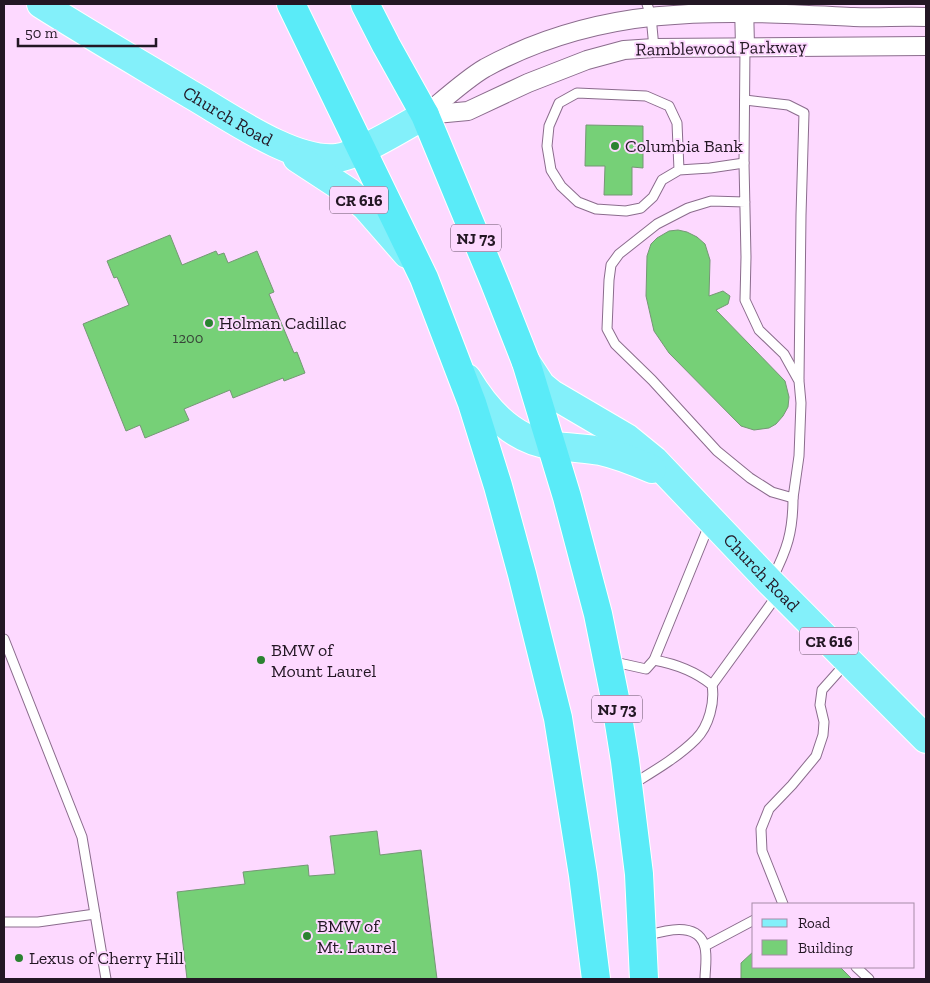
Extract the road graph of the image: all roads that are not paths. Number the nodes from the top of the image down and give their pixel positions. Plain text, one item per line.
1 (41, 4) edge
2 (291, 4) edge
3 (365, 4) edge
4 (744, 8) edge
5 (649, 10) edge
6 (926, 17) edge
7 (926, 46) edge
8 (745, 47) junction
9 (654, 48) junction
10 (745, 100) junction
11 (425, 115) junction
12 (275, 143) junction
13 (362, 149) junction
14 (744, 163) junction
15 (679, 170) junction
16 (745, 202) junction
17 (424, 278) junction
18 (526, 362) junction
19 (458, 364) junction
20 (799, 381) junction
21 (551, 445) junction
22 (683, 489) junction
23 (793, 498) junction
24 (712, 520) junction
25 (775, 587) junction
26 (4, 639) edge
27 (608, 660) junction
28 (654, 660) junction
29 (848, 660) junction
30 (712, 685) junction
31 (926, 739) edge
32 (628, 787) junction
33 (783, 903) edge
34 (95, 914) junction
35 (752, 921) edge
36 (4, 922) edge
37 (642, 936) junction
38 (705, 946) junction
39 (857, 968) edge
40 (106, 979) edge
41 (596, 979) edge
42 (644, 979) edge
43 (705, 979) edge
44 (869, 979) edge

1 - 12 main road, Church Road / CR 616
2 - 13 highway
3 - 11 highway, NJ 73
4 - 5 street, Ramblewood Parkway
4 - 6 street, Ramblewood Parkway
4 - 8 street
5 - 9 lane
5 - 11 street, Ramblewood Parkway
7 - 8 street, Ramblewood Parkway
8 - 9 street, Ramblewood Parkway
8 - 10 lane
9 - 11 street, Ramblewood Parkway
10 - 14 lane
10 - 20 lane
11 - 13 main road, Church Road / CR 616
11 - 18 highway, NJ 73
12 - 13 main road, Church Road / CR 616
12 - 17 main road, CR 616
13 - 17 highway
14 - 15 lane
14 - 16 lane
15 - 15 lane
16 - 20 lane
16 - 23 lane
17 - 19 highway
18 - 21 highway, NJ 73
18 - 22 main road, Church Road / CR 616
19 - 21 main road, Church Road / CR 616
19 - 41 highway
20 - 23 lane
21 - 22 main road, Church Road / CR 616
21 - 27 highway, NJ 73
22 - 24 main road, Church Road / CR 616
23 - 25 lane
24 - 25 main road, Church Road / CR 616
24 - 28 lane
25 - 29 main road, Church Road / CR 616
25 - 30 lane
26 - 34 lane
27 - 28 lane
27 - 32 highway, NJ 73
28 - 30 lane
29 - 31 main road, Church Road / CR 616
29 - 33 lane
30 - 32 lane
32 - 37 highway, NJ 73
34 - 36 lane
34 - 40 lane
35 - 38 lane
37 - 38 lane
37 - 42 highway, NJ 73
38 - 43 lane
39 - 44 lane

